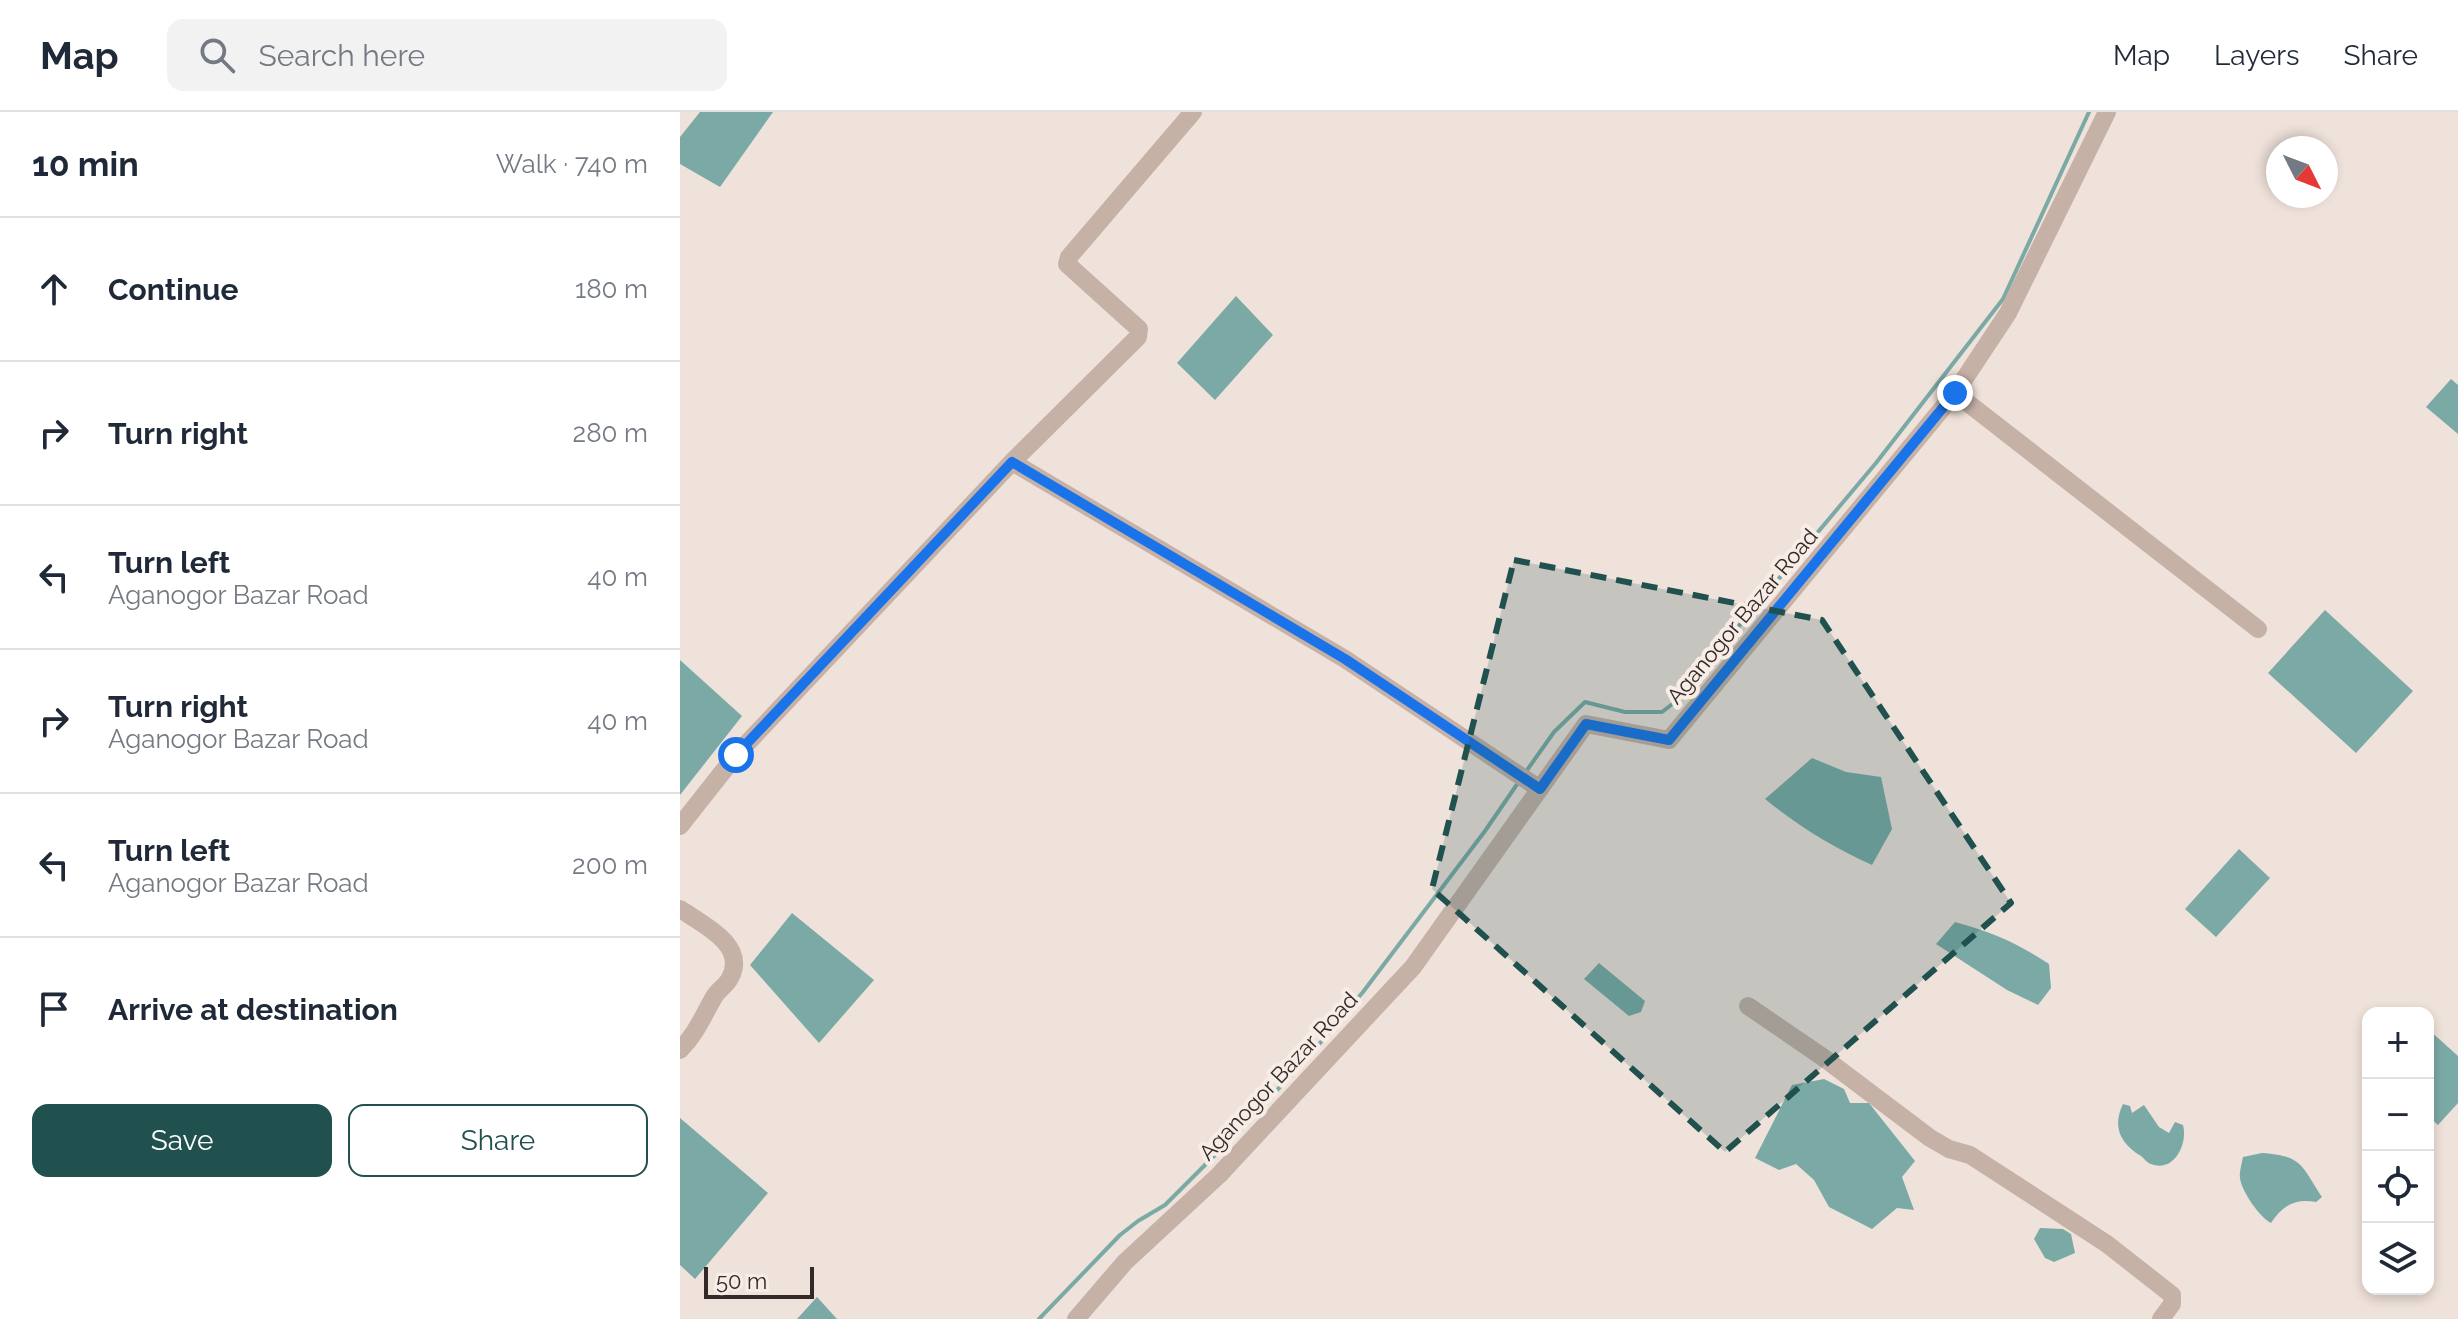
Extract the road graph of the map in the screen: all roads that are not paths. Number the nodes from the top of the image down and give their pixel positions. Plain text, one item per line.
1 (1193, 112) edge
2 (2107, 112) edge
3 (1955, 393) junction
4 (1012, 462) junction
5 (2258, 629) dead end
6 (1535, 786) junction
7 (680, 826) edge
8 (680, 909) edge
9 (1748, 1006) dead end
10 (680, 1050) edge
11 (1076, 1319) edge
12 (2161, 1319) edge

1 - 4 street
2 - 3 street, Aganogor Bazar Road
3 - 5 street
3 - 6 street, Aganogor Bazar Road
4 - 6 street
4 - 7 street
6 - 11 street, Aganogor Bazar Road
8 - 10 street
9 - 12 street

